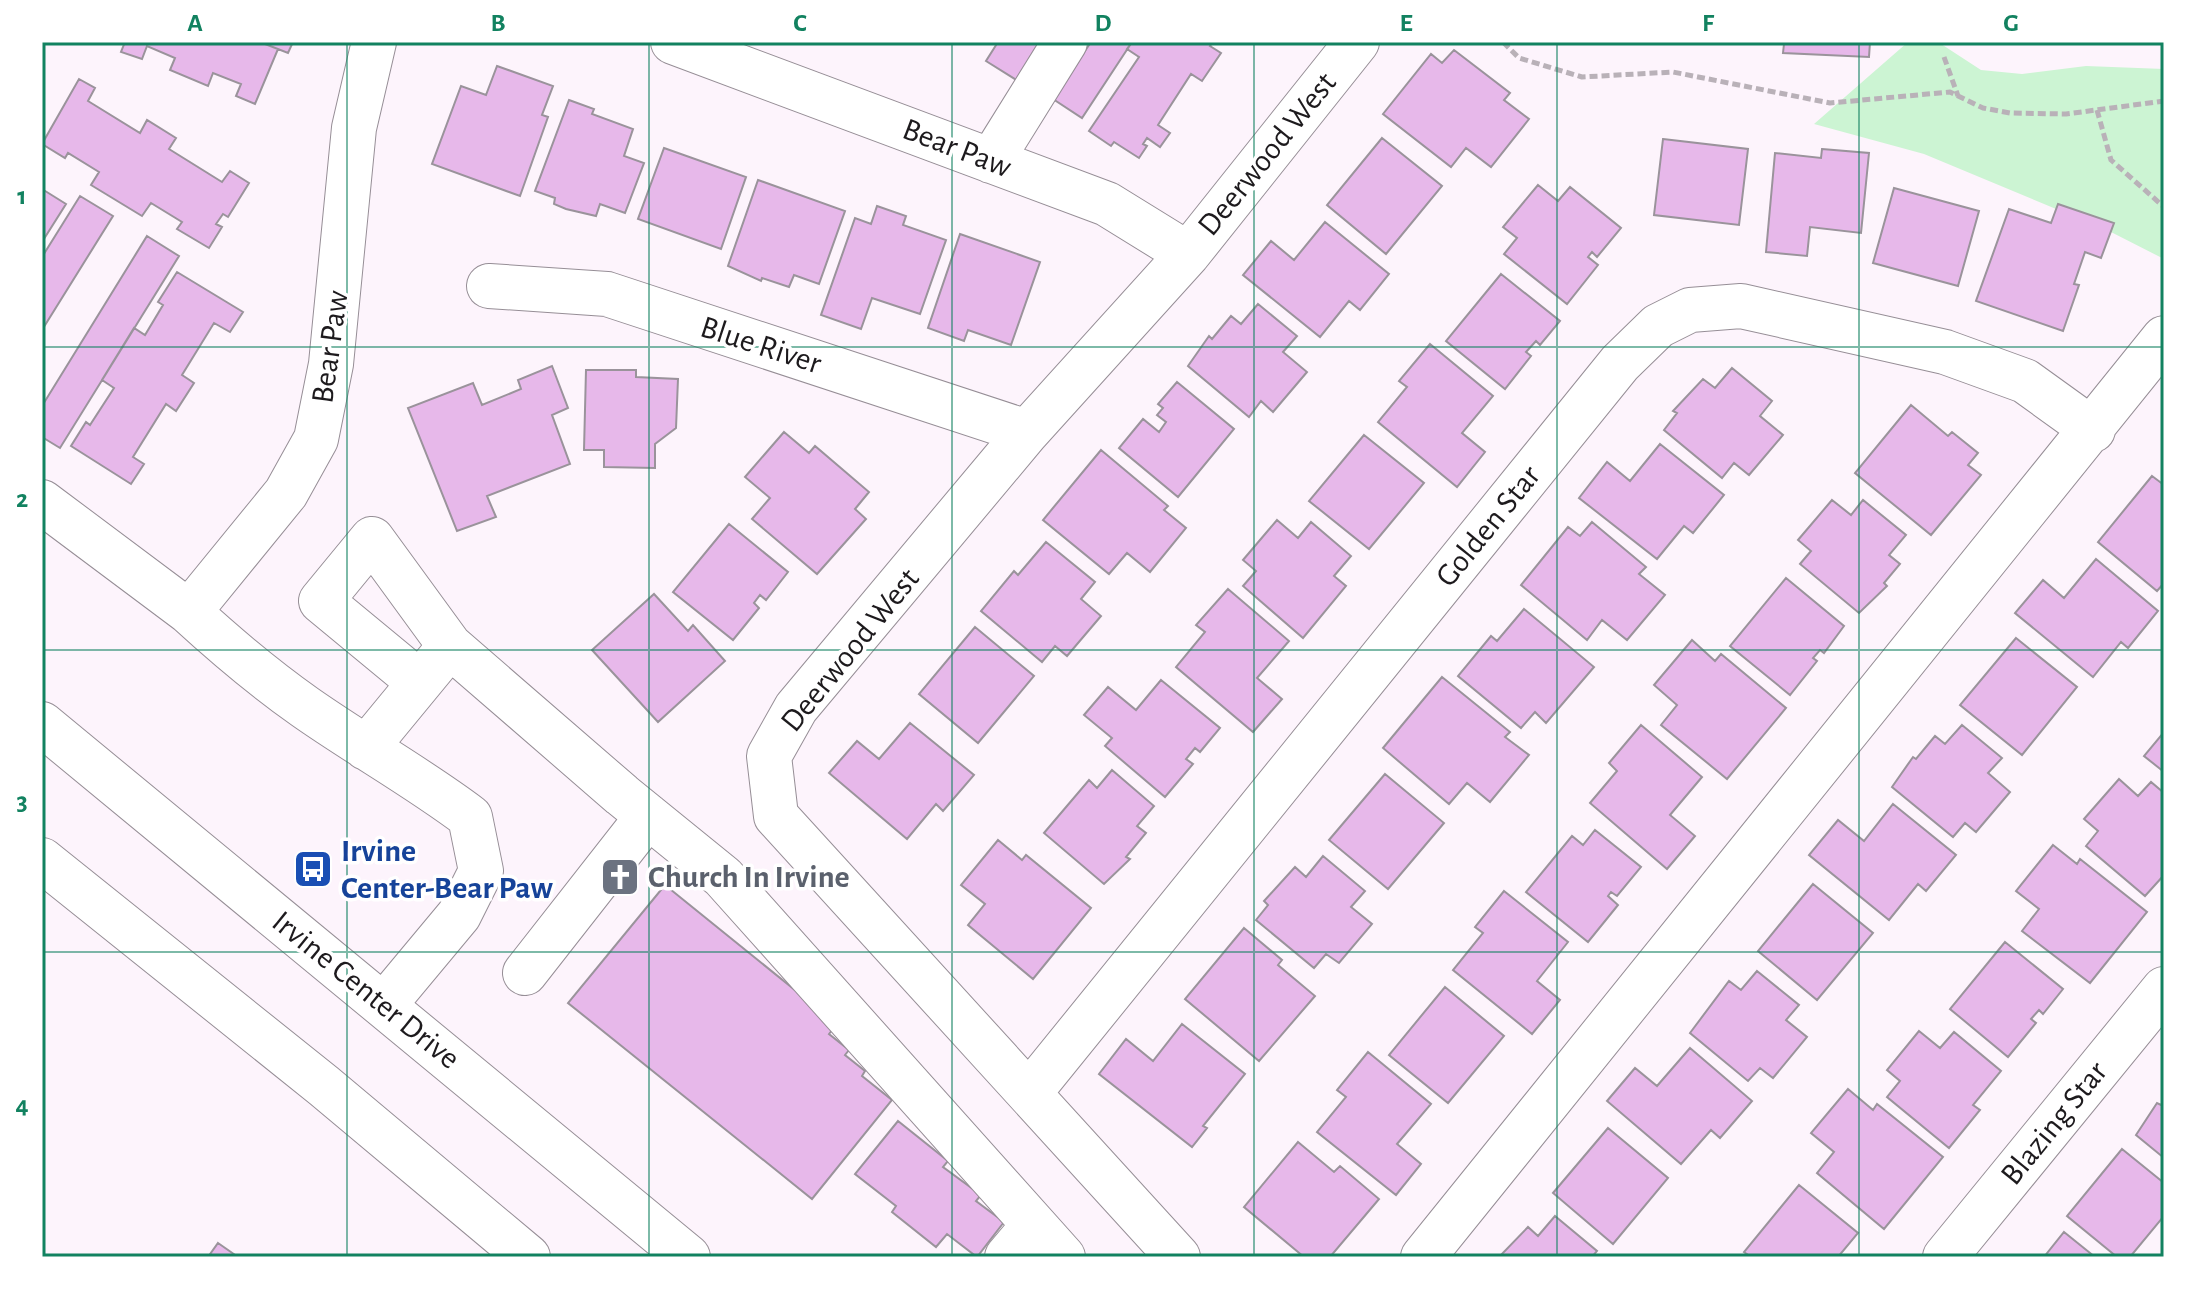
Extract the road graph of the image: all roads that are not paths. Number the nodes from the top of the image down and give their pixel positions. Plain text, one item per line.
1 (374, 42) edge
2 (1065, 42) edge
3 (1357, 42) edge
4 (700, 47) edge
5 (991, 161) junction
6 (1188, 254) junction
7 (489, 286) dead end
8 (2164, 338) edge
9 (2093, 430) junction
10 (1027, 432) junction
11 (42, 502) edge
12 (189, 612) junction
13 (450, 646) junction
14 (419, 682) junction
15 (42, 724) edge
16 (366, 748) junction
17 (648, 816) junction
18 (42, 860) edge
19 (525, 973) dead end
20 (2164, 989) edge
21 (384, 1005) junction
22 (1030, 1092) junction
23 (1020, 1241) edge
24 (528, 1257) edge
25 (688, 1257) edge
26 (1063, 1257) edge
27 (1178, 1257) edge
28 (1423, 1257) edge
29 (1945, 1257) edge

1 - 12 street, Bear Paw
2 - 5 street
3 - 6 street, Deerwood West
4 - 5 street, Bear Paw
5 - 6 street, Bear Paw
6 - 10 street, Deerwood West
7 - 10 street, Blue River
8 - 9 street
9 - 22 street, Golden Star
9 - 28 street
10 - 22 street, Deerwood West
11 - 12 street
12 - 16 street
13 - 14 street
13 - 14 street
13 - 17 street
14 - 16 street
15 - 21 street, Irvine Center Drive
16 - 21 street
17 - 19 street
17 - 23 street
18 - 24 street
20 - 29 street, Blazing Star
21 - 25 street, Irvine Center Drive
22 - 27 street, Deerwood West
23 - 26 street

